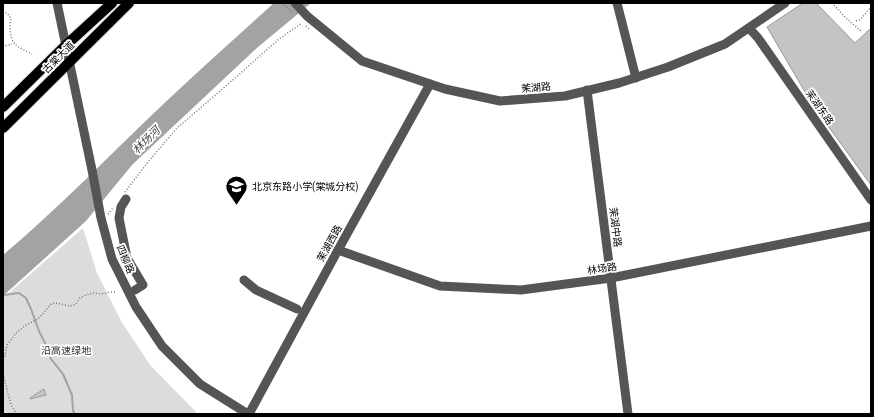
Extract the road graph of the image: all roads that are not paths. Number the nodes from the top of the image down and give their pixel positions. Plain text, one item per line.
1 (57, 3) edge
2 (112, 3) edge
3 (129, 3) edge
4 (295, 3) edge
5 (617, 3) edge
6 (785, 3) edge
7 (749, 28) junction
8 (65, 46) junction
9 (69, 64) junction
10 (636, 78) junction
11 (430, 84) junction
12 (587, 90) junction
13 (3, 107) edge
14 (3, 128) edge
15 (125, 195) road end
16 (871, 200) edge
17 (871, 226) edge
18 (338, 250) junction
19 (611, 278) junction
20 (244, 280) dead end
21 (135, 290) dead end
22 (297, 309) dead end
23 (248, 414) edge
24 (628, 414) edge

1 - 8 street, 四柳路
2 - 8 main road, 古棠大道
3 - 9 main road, 古棠大道
4 - 11 street, 茉湖路
5 - 10 street
6 - 7 street, 茉湖路
7 - 10 street, 茉湖路
7 - 16 street, 茉湖东路
8 - 9 street, 四柳路
8 - 13 main road, 古棠大道
9 - 14 main road, 古棠大道
9 - 23 street, 四柳路
10 - 12 street, 茉湖路
11 - 12 street, 茉湖路
11 - 18 street, 茉湖西路
12 - 19 street, 茉湖中路
15 - 21 street
17 - 19 street, 林场路
18 - 19 street, 林场路
18 - 23 street, 茉湖西路
19 - 24 street, 茉湖中路
20 - 22 street

